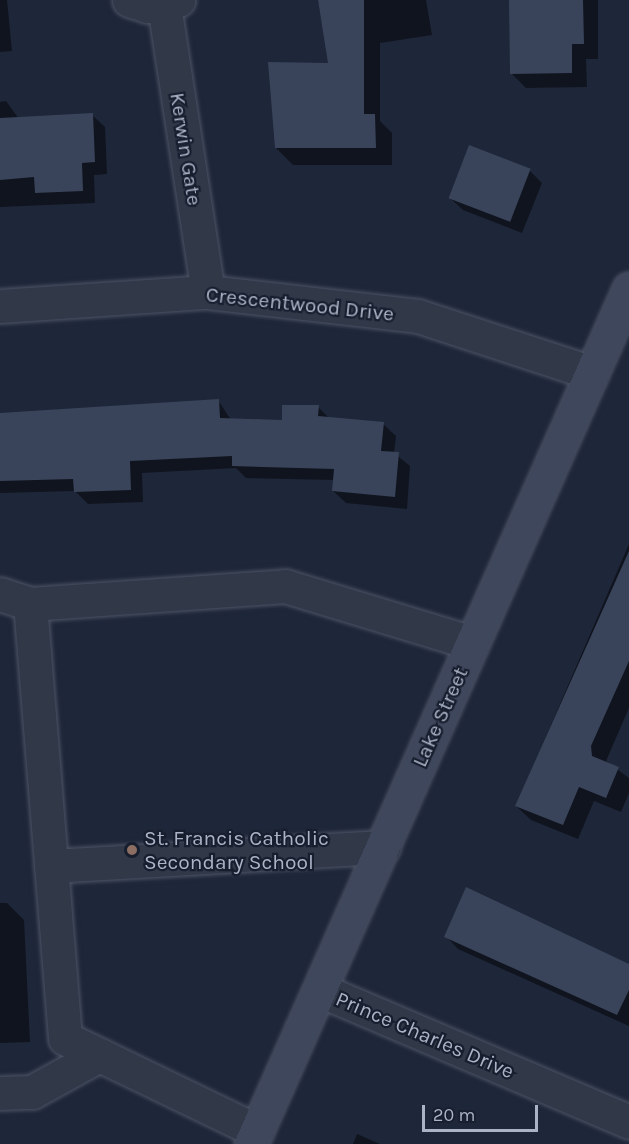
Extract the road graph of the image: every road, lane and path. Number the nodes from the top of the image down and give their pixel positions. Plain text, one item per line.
1 (129, 0) edge
2 (171, 3) edge
3 (629, 289) edge
4 (208, 292) junction
5 (0, 306) edge
6 (592, 373) junction
7 (15, 599) edge
8 (472, 643) junction
9 (382, 847) junction
10 (51, 866) junction
11 (320, 990) junction
12 (99, 1055) junction
13 (0, 1093) edge
14 (629, 1122) edge
15 (254, 1137) edge

1 - 2 street, Kerwin Gate
2 - 4 street, Kerwin Gate
3 - 6 main road, Lake Street
4 - 5 street, Crescentwood Drive
4 - 6 street, Crescentwood Drive
6 - 8 main road, Lake Street
7 - 8 street
7 - 10 street
8 - 9 main road, Lake Street
9 - 10 street
9 - 11 main road, Lake Street
10 - 12 street
11 - 14 street, Prince Charles Drive
11 - 15 main road, Lake Street
12 - 13 street
12 - 15 street

